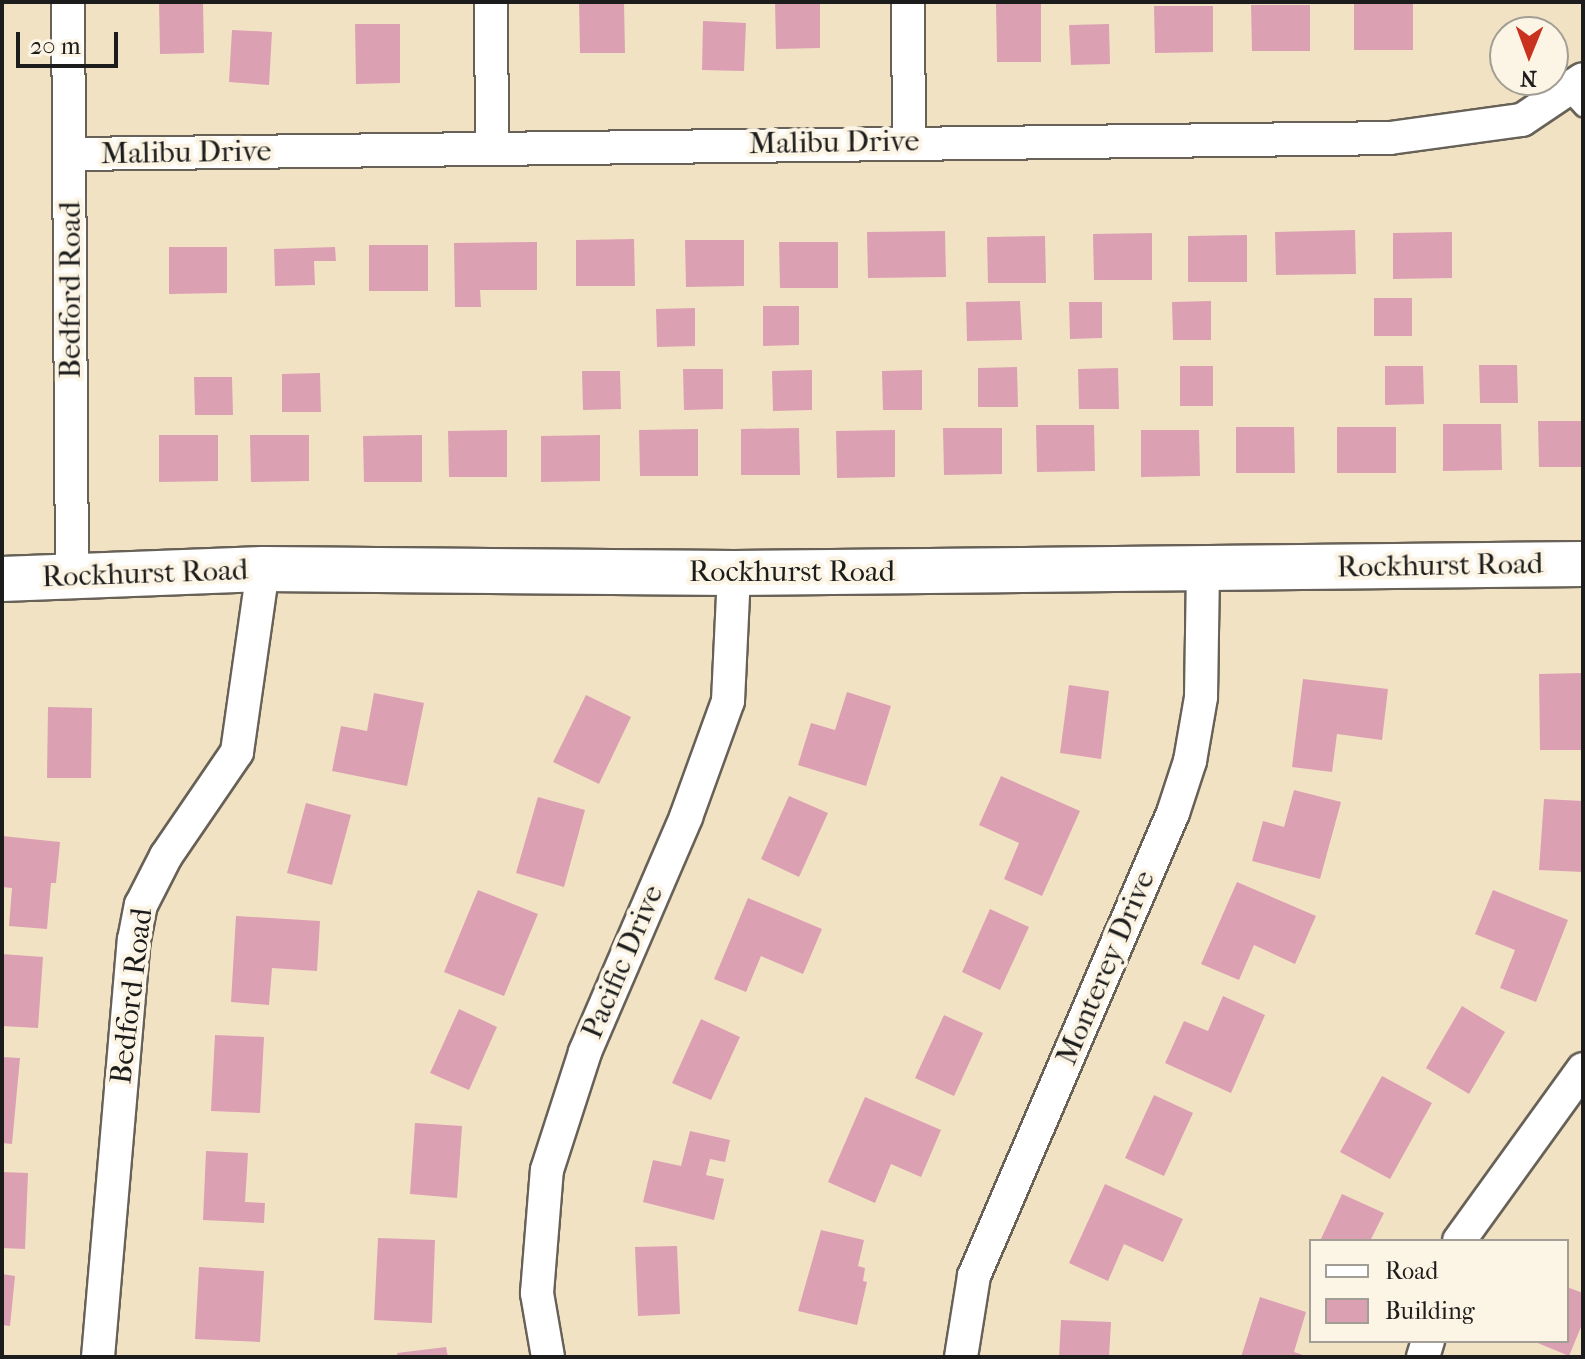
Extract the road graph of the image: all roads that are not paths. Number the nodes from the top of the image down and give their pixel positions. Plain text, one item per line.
1 (68, 2) edge
2 (491, 2) edge
3 (908, 2) edge
4 (1577, 92) edge
5 (909, 141) junction
6 (492, 149) junction
7 (71, 154) junction
8 (1583, 564) edge
9 (263, 569) junction
10 (1203, 569) junction
11 (734, 573) junction
12 (72, 578) junction
13 (2, 579) edge
14 (1583, 1069) edge
15 (1460, 1239) edge
16 (98, 1357) edge
17 (548, 1357) edge
18 (961, 1357) edge

1 - 7 street, Bedford Road
2 - 6 street
3 - 5 street
4 - 5 street, Malibu Drive
5 - 6 street, Malibu Drive
6 - 7 street, Malibu Drive
7 - 12 street, Bedford Road
8 - 10 street, Rockhurst Road
9 - 11 street, Rockhurst Road
9 - 12 street, Rockhurst Road
9 - 16 street, Bedford Road
10 - 11 street, Rockhurst Road
10 - 18 street, Monterey Drive
11 - 17 street, Pacific Drive
12 - 13 street, Rockhurst Road
14 - 15 street

